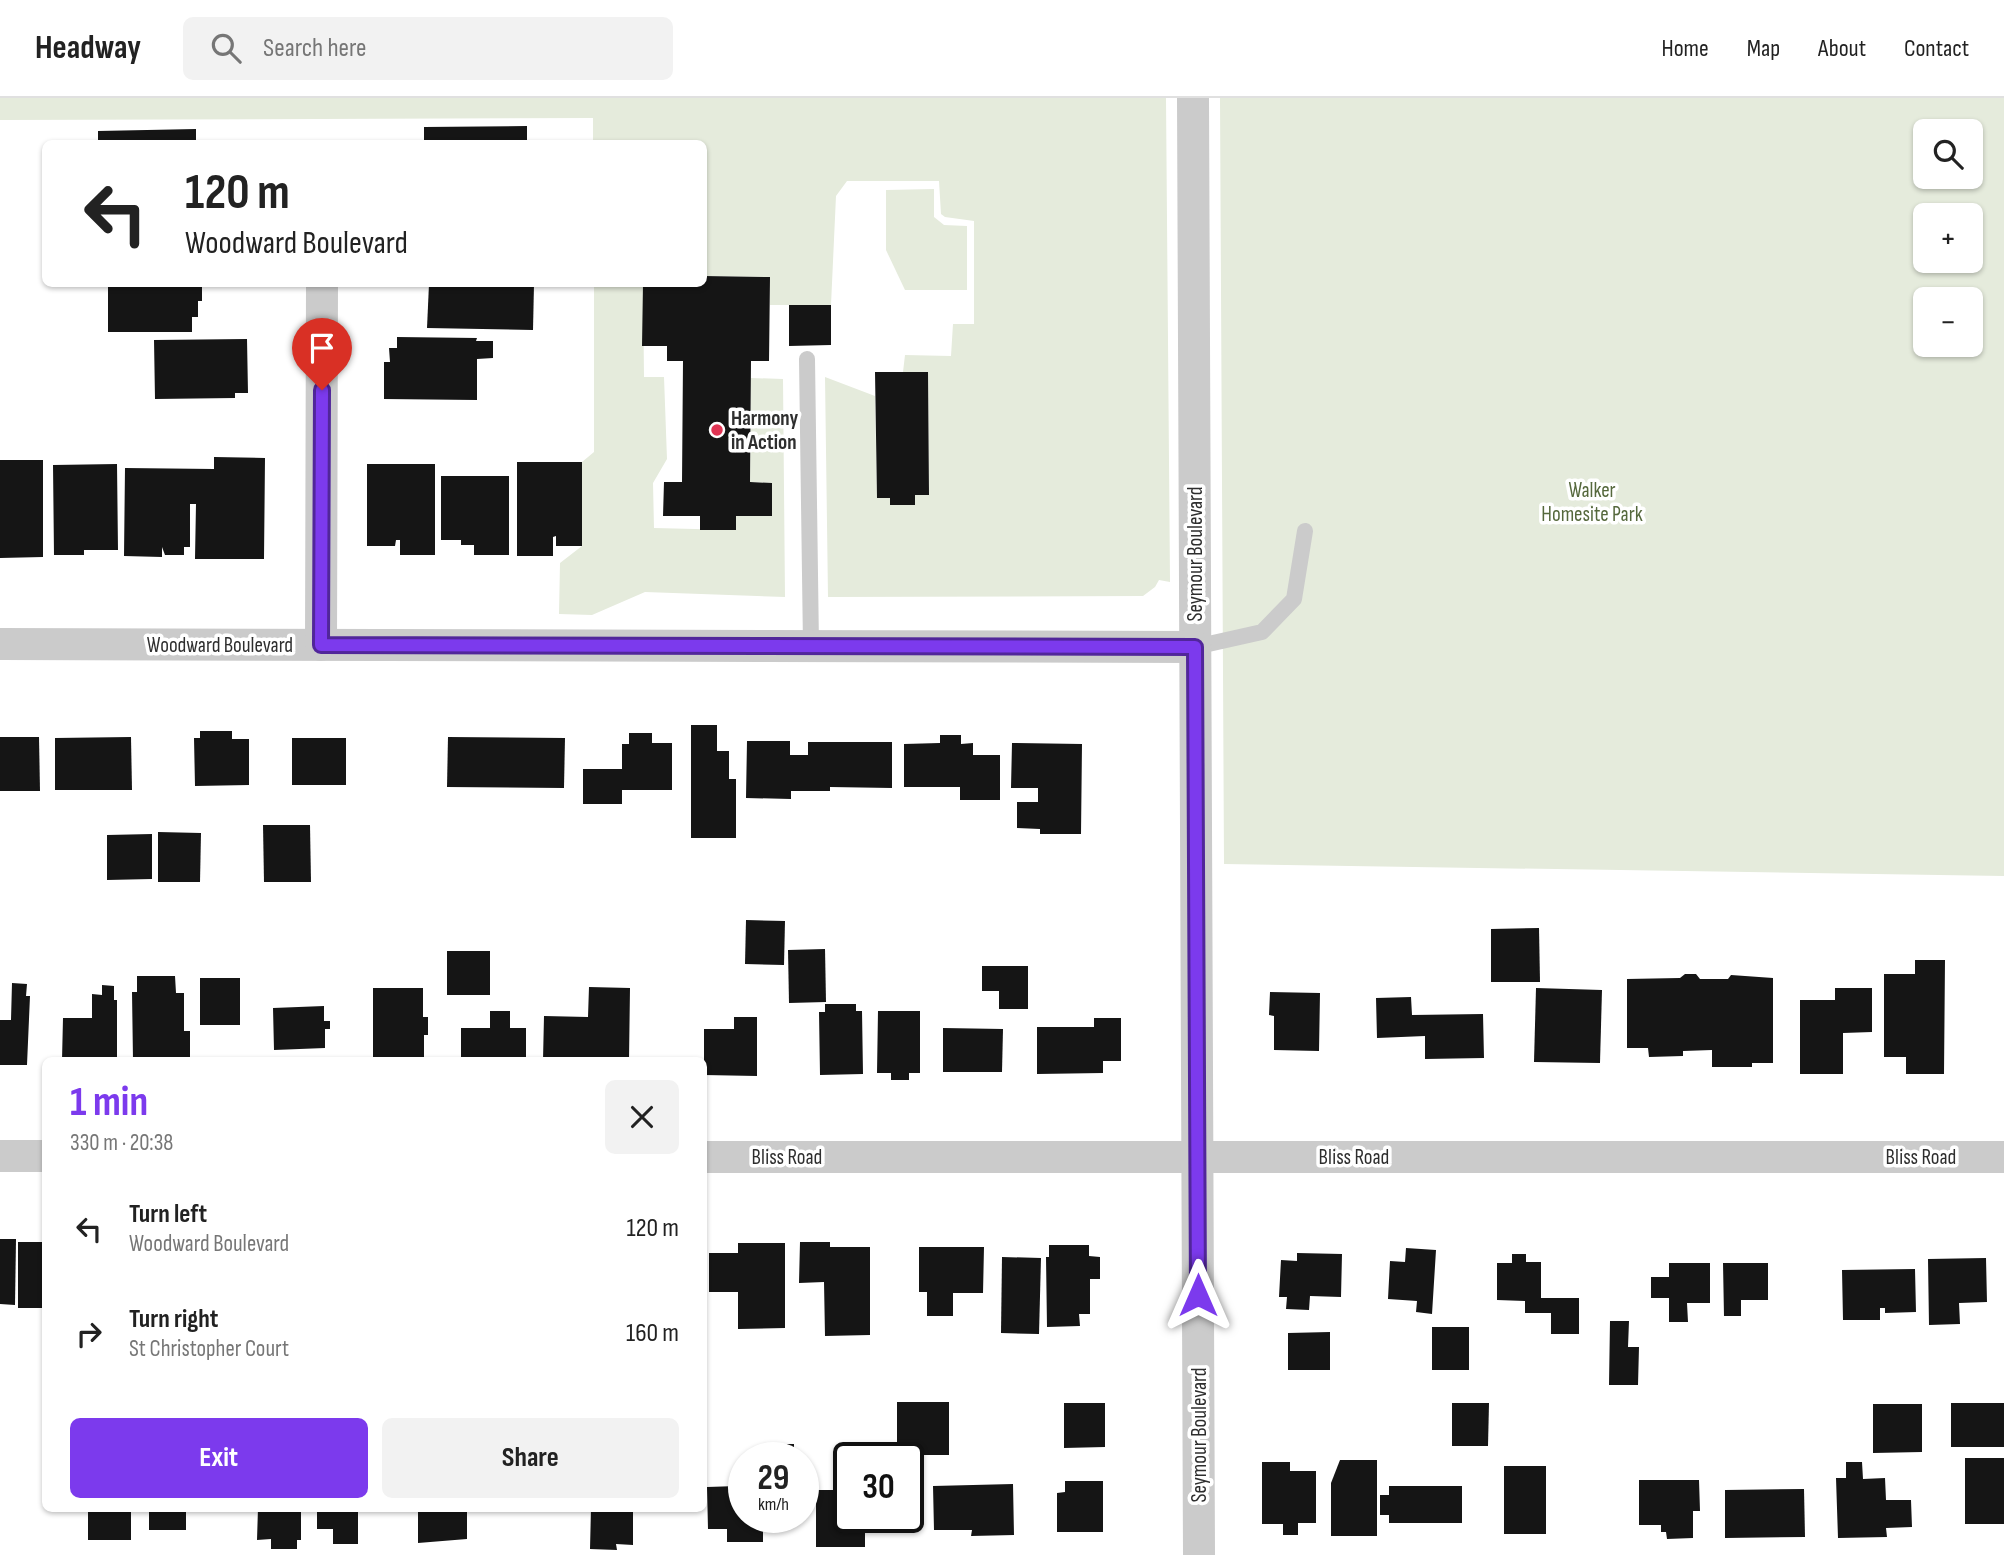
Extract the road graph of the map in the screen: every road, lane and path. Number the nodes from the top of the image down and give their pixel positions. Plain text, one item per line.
1 (1193, 98) edge
2 (322, 287) edge
3 (807, 359) dead end
4 (1305, 531) dead end
5 (0, 644) edge
6 (321, 645) junction
7 (811, 646) junction
8 (1195, 647) junction
9 (0, 1156) edge
10 (42, 1156) edge
11 (707, 1157) edge
12 (1198, 1157) junction
13 (2004, 1157) edge
14 (1199, 1555) edge

1 - 8 street, Seymour Boulevard
2 - 6 street
3 - 7 lane
4 - 8 lane
5 - 6 street, Woodward Boulevard
6 - 7 street, Woodward Boulevard
7 - 8 street, Woodward Boulevard
8 - 12 street, Seymour Boulevard
9 - 10 street
11 - 12 street, Bliss Road
12 - 13 street, Bliss Road
12 - 14 street, Seymour Boulevard

